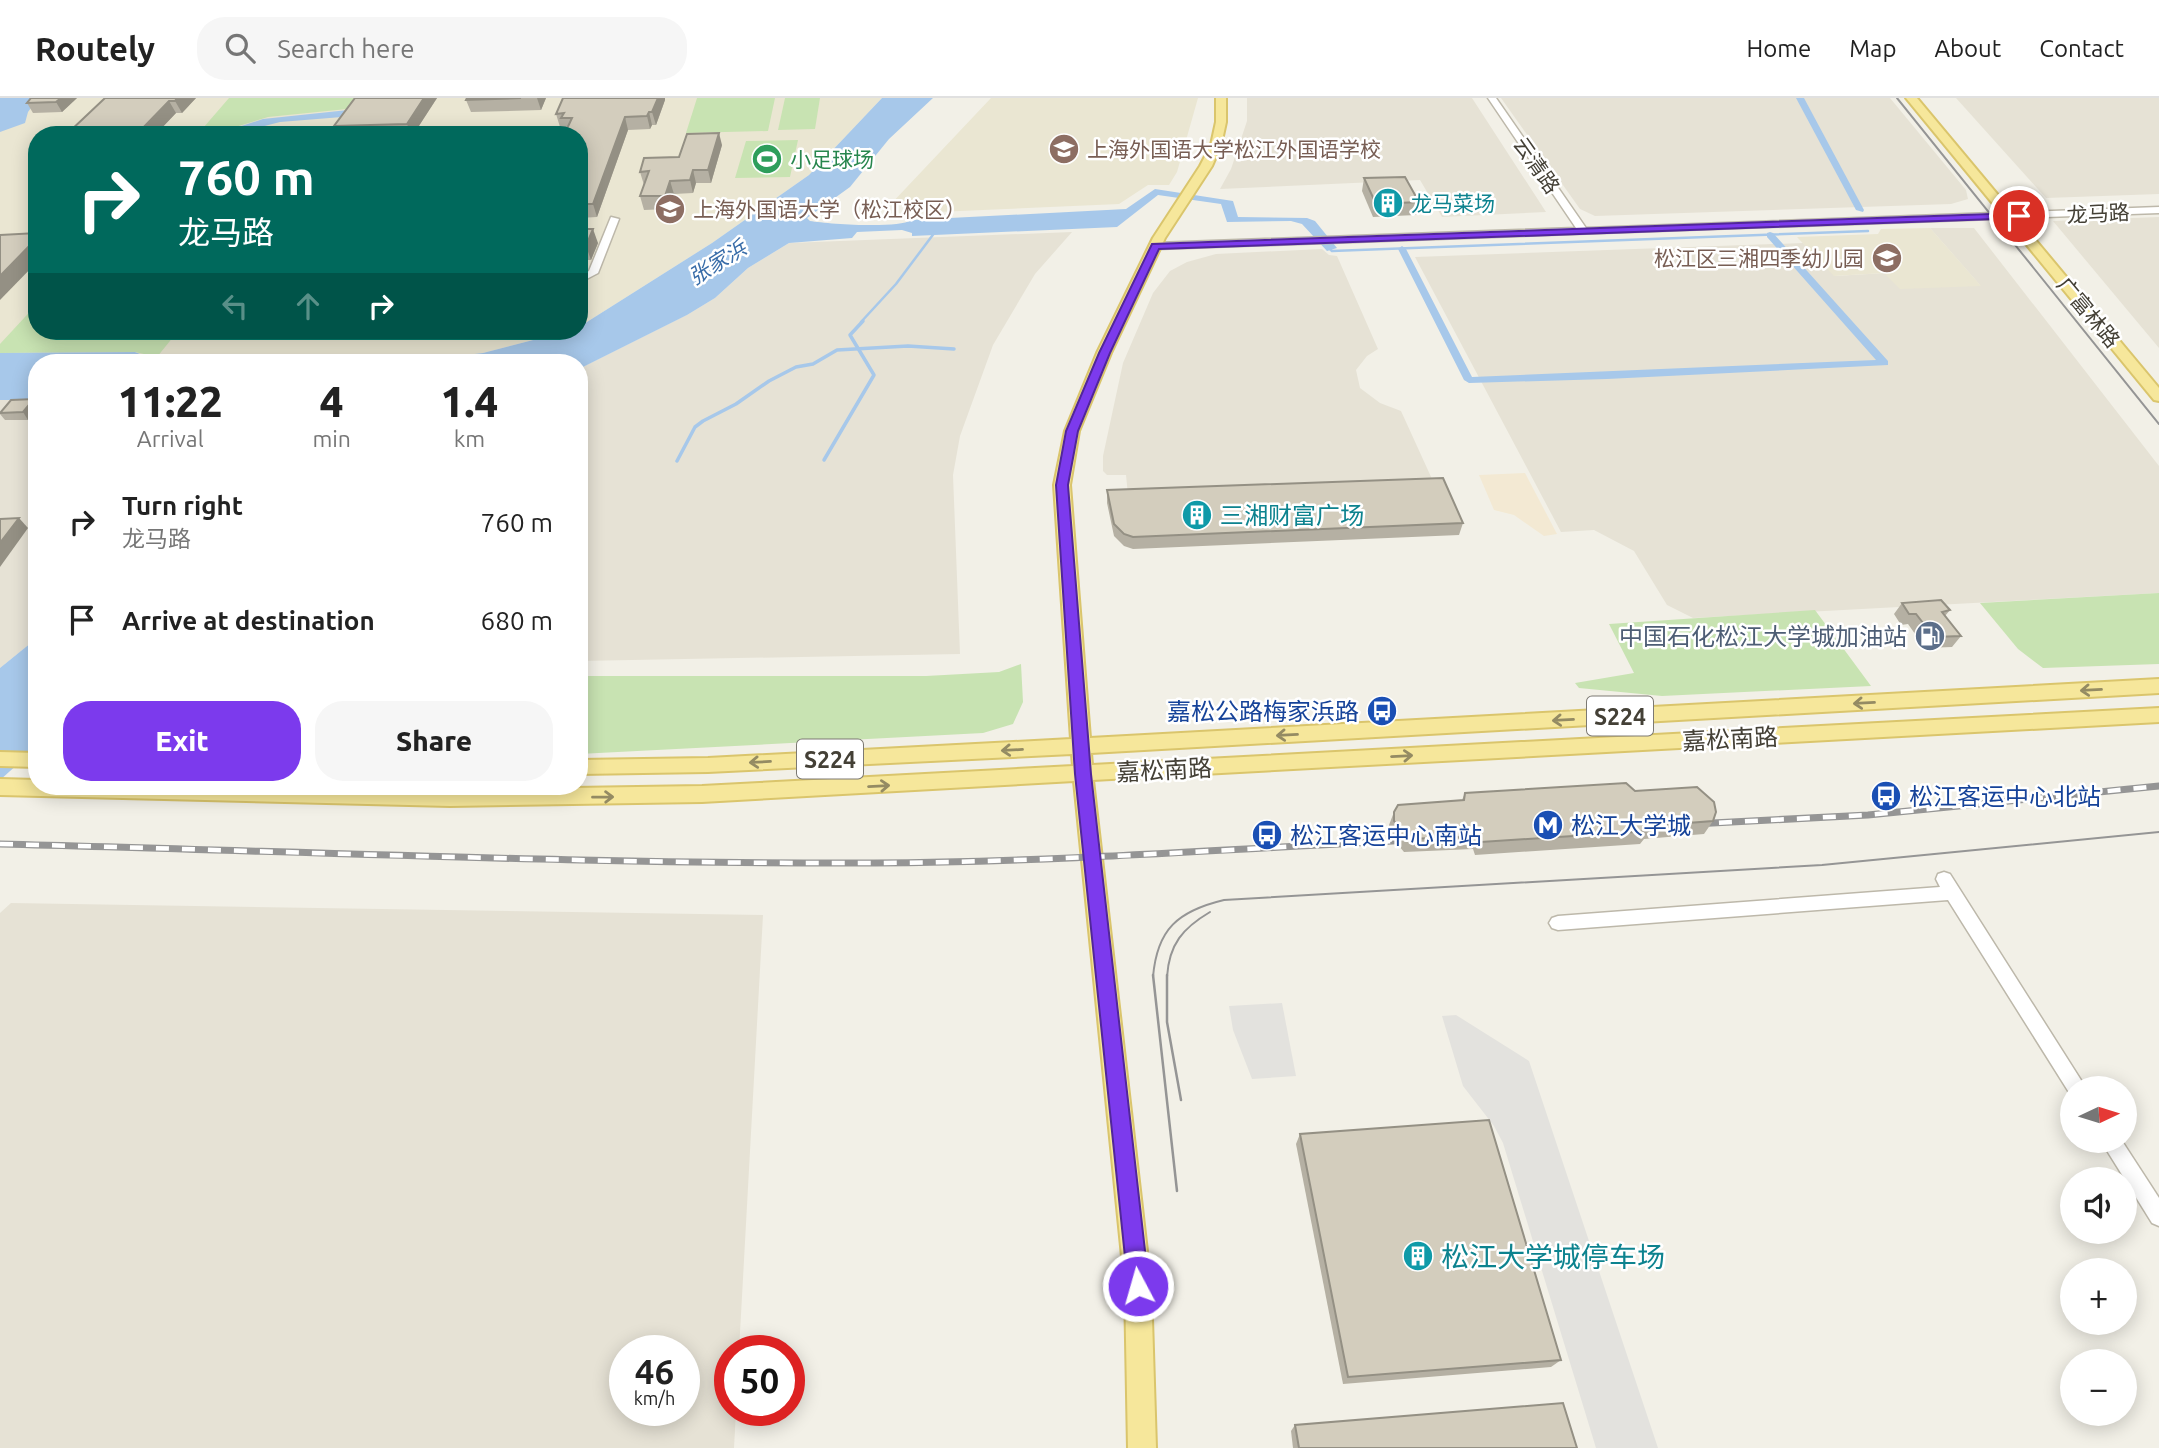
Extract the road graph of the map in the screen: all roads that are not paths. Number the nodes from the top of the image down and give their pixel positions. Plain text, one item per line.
1 (1221, 98) edge
2 (1492, 98) edge
3 (1911, 98) edge
4 (1919, 98) edge
5 (2159, 210) edge
6 (2015, 216) junction
7 (614, 219) dead end
8 (1583, 231) junction
9 (1156, 246) junction
10 (588, 276) edge
11 (2159, 382) edge
12 (2159, 397) edge
13 (2159, 686) edge
14 (2159, 715) edge
15 (1080, 747) junction
16 (0, 759) edge
17 (28, 760) edge
18 (588, 767) edge
19 (1083, 774) junction
20 (10, 787) edge
21 (28, 788) edge
22 (289, 795) edge
23 (1558, 923) dead end
24 (2069, 1076) edge
25 (2119, 1153) edge
26 (2159, 1216) edge
27 (1142, 1448) edge

1 - 9 main road
2 - 8 street, 云清路
3 - 6 main road, 广富林路
4 - 6 main road, 广富林路
5 - 6 street, 龙马路
6 - 8 street, 龙马路
6 - 11 main road, 广富林路
6 - 12 main road, 广富林路
7 - 10 street
8 - 9 street, 龙马路
9 - 15 main road
13 -> 15 main road, 嘉松南路 / S224
19 -> 14 main road, 嘉松南路 / S224
15 -> 18 main road, 嘉松南路 / S224
15 - 19 main road
16 - 17 main road
22 -> 19 main road, 嘉松南路 / S224
19 - 27 main road
20 -> 21 main road, 嘉松南路 / S224
23 - 24 street
25 - 26 street

